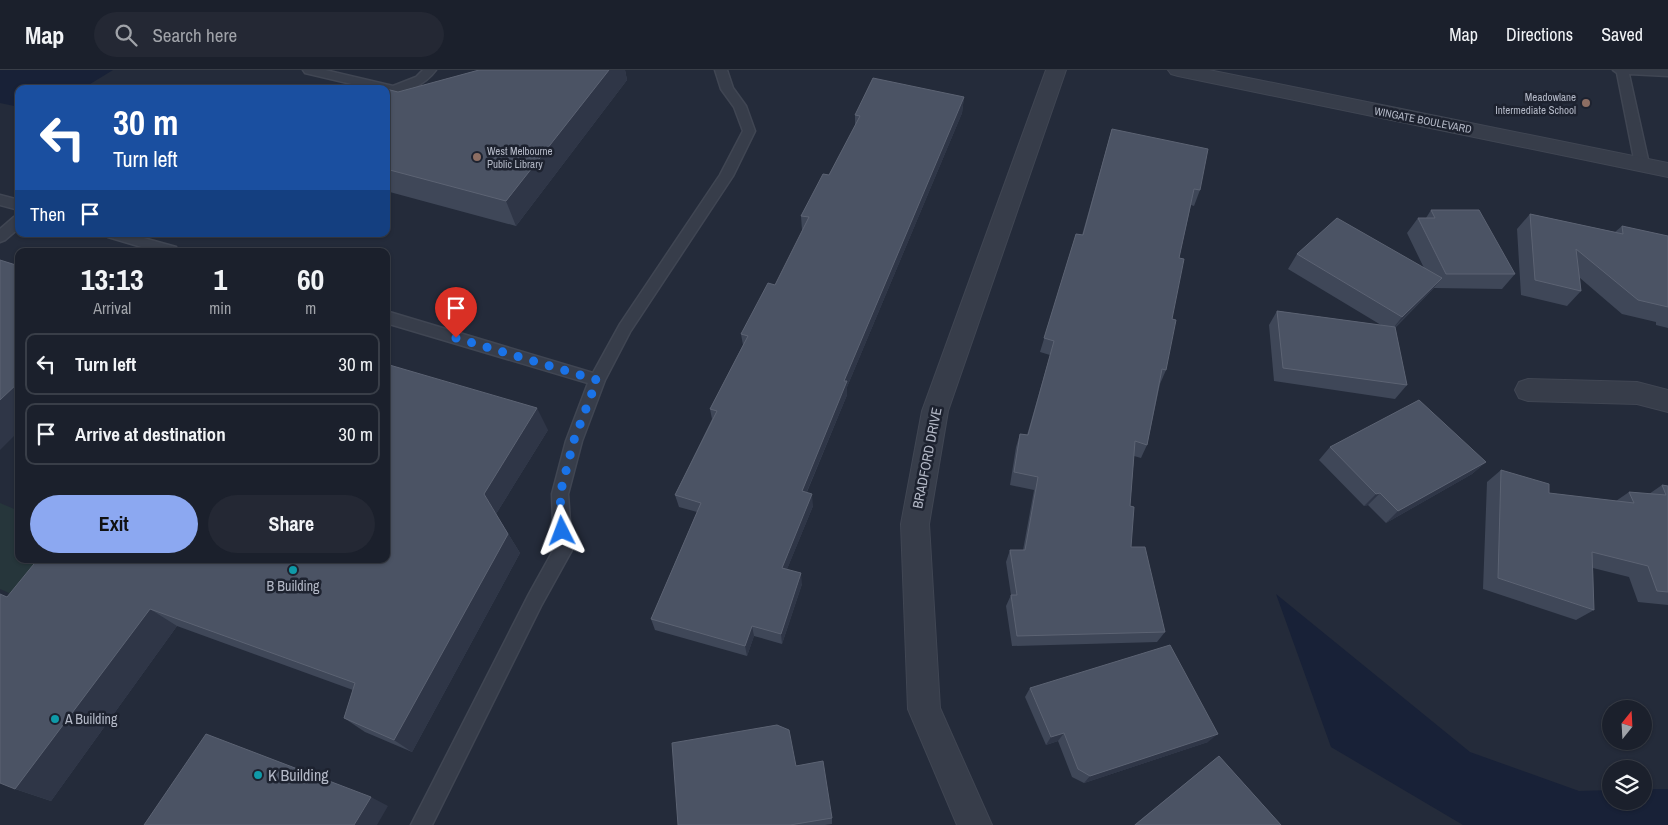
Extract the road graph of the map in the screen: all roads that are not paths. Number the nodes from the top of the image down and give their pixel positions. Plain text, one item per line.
1 (309, 70) edge
2 (430, 70) edge
3 (721, 70) edge
4 (1056, 70) edge
5 (1178, 70) edge
6 (1621, 70) edge
7 (1668, 72) edge
8 (373, 85) edge
9 (390, 89) edge
10 (1642, 164) junction
11 (1668, 170) edge
12 (0, 200) edge
13 (15, 205) edge
14 (15, 224) edge
15 (0, 237) edge
16 (123, 237) edge
17 (161, 248) edge
18 (390, 317) edge
19 (597, 380) junction
20 (1528, 390) dead end
21 (1668, 401) edge
22 (421, 825) edge
23 (975, 825) edge

1 - 8 lane
2 - 9 lane
3 - 19 lane
4 - 23 street, BRADFORD DRIVE
5 - 10 street, WINGATE BOULEVARD
6 - 7 lane
6 - 10 lane
10 - 11 street, WINGATE BOULEVARD
12 - 13 lane
14 - 15 lane
16 - 17 lane
18 - 19 lane
19 - 22 lane
20 - 21 street

